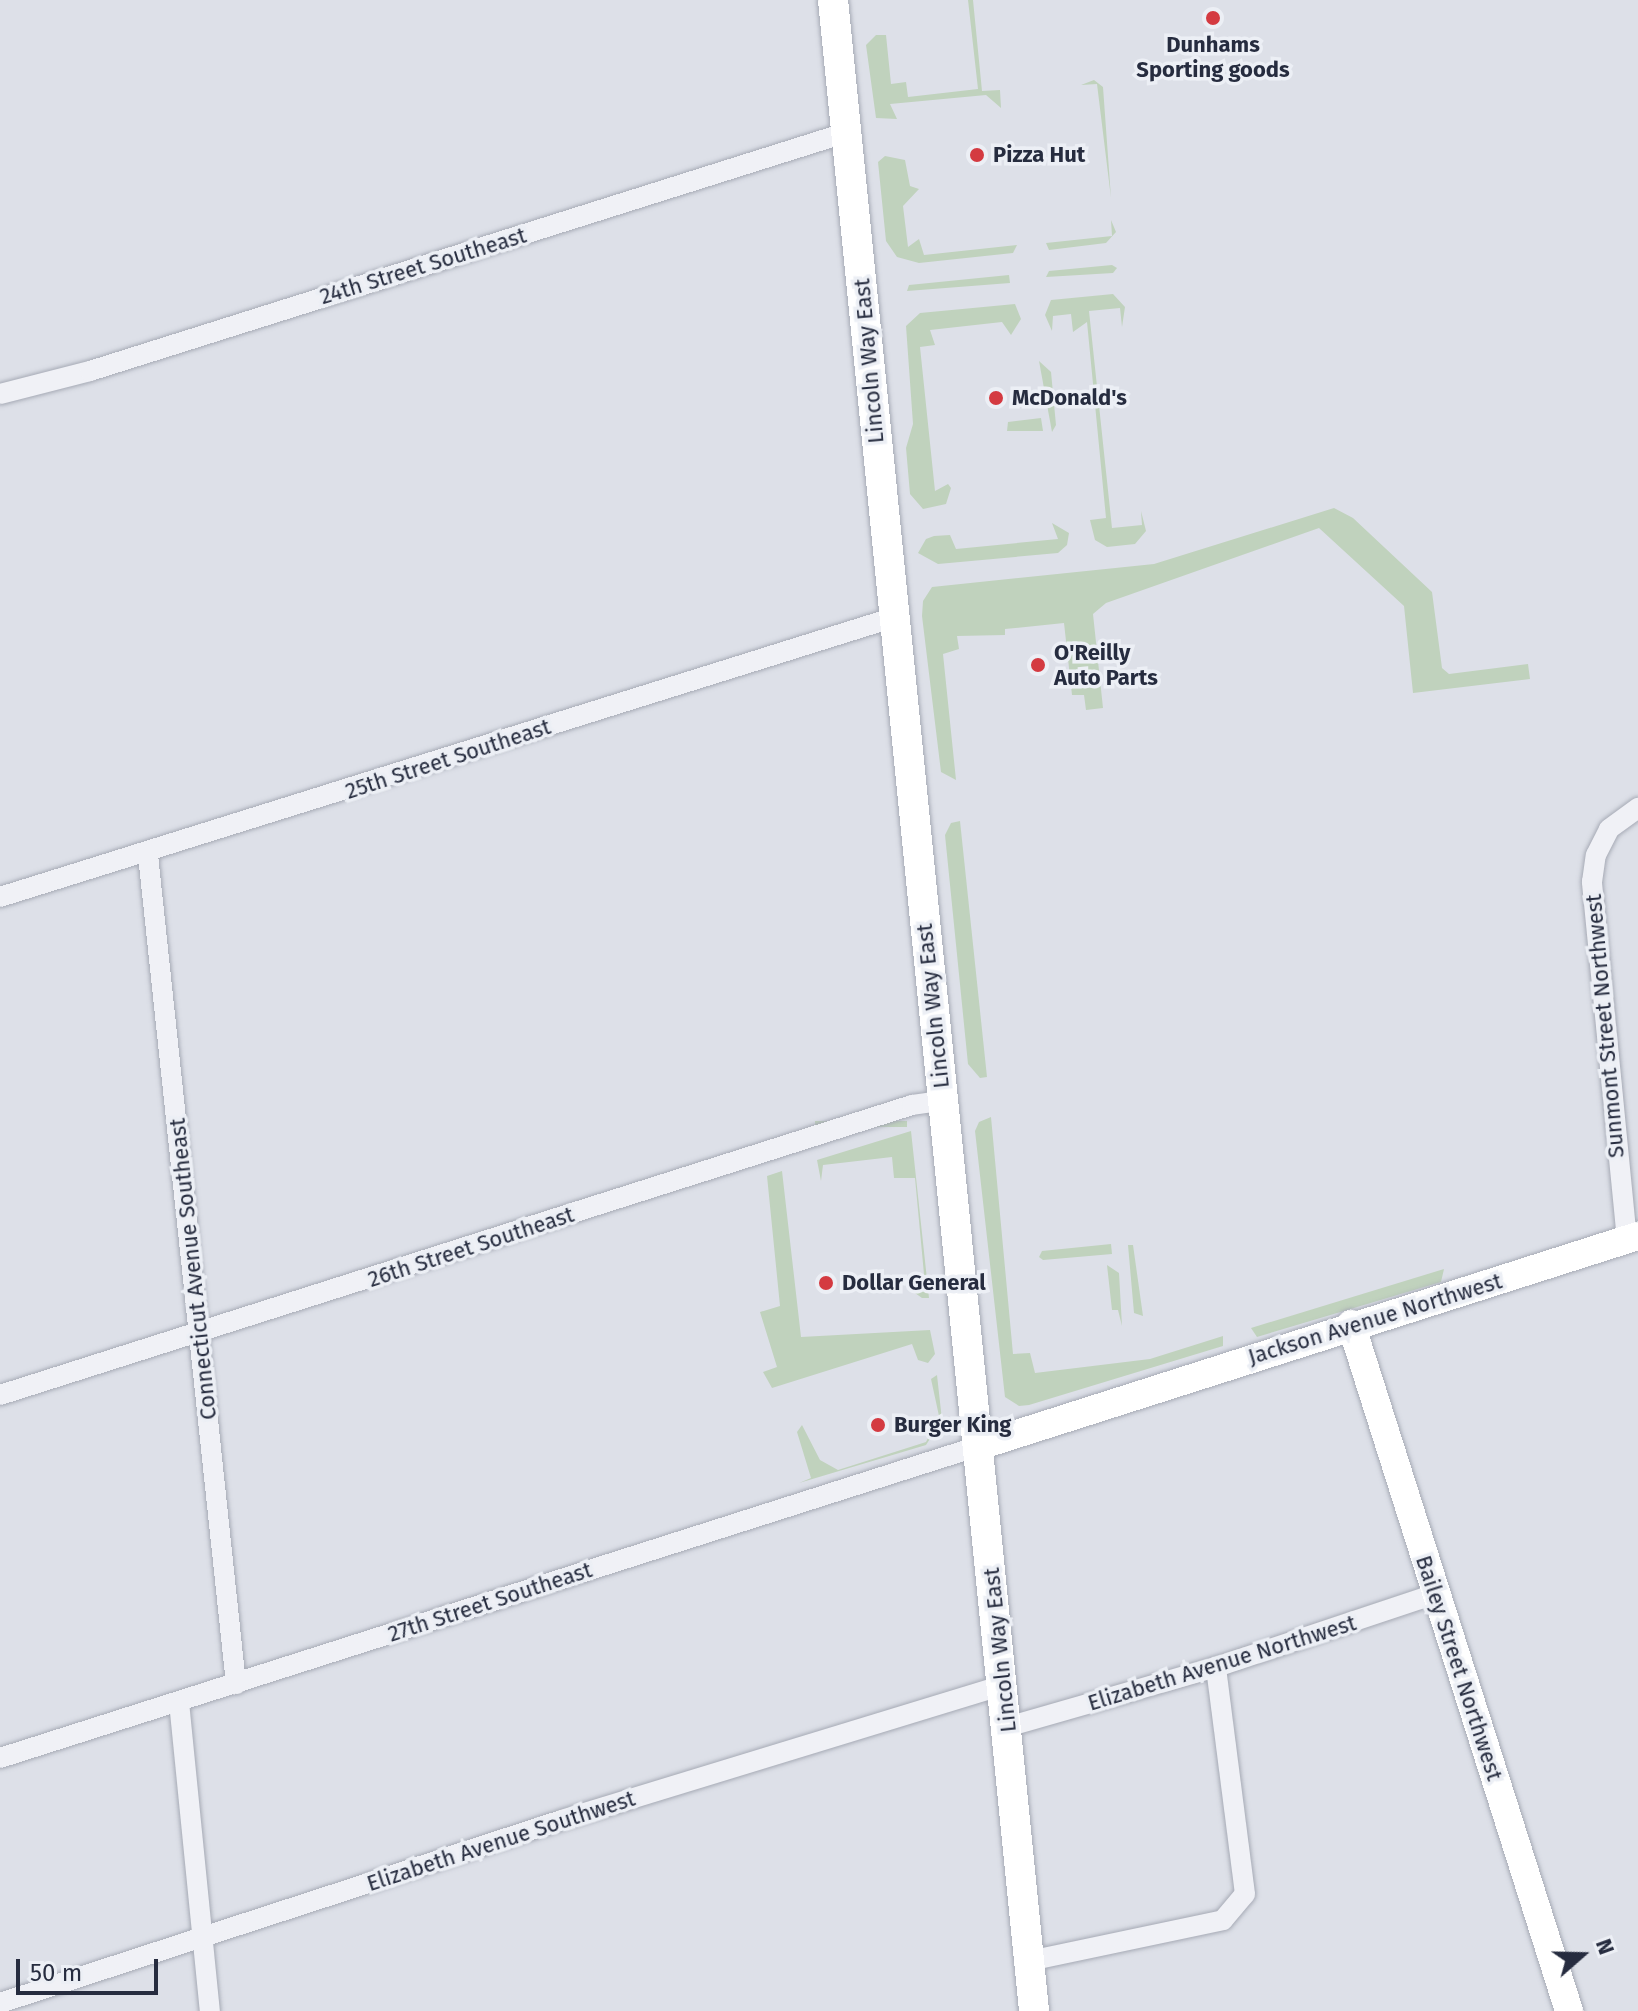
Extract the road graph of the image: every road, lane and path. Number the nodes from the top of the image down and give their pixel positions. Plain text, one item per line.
1 (833, 0) edge
2 (845, 133) junction
3 (0, 394) edge
4 (895, 617) junction
5 (1638, 808) edge
6 (148, 855) junction
7 (0, 897) edge
8 (942, 1101) junction
9 (1632, 1238) edge
10 (1351, 1324) junction
11 (200, 1333) junction
12 (0, 1395) edge
13 (979, 1446) junction
14 (1436, 1594) junction
15 (1216, 1667) junction
16 (236, 1684) junction
17 (1003, 1685) junction
18 (179, 1702) junction
19 (1007, 1727) junction
20 (0, 1758) edge
21 (204, 1938) junction
22 (1029, 1961) junction
23 (0, 2003) edge
24 (210, 2011) edge
25 (1034, 2011) edge
26 (1569, 2011) edge

1 - 2 main road, Lincoln Way East
2 - 3 street, 24th Street Southeast
2 - 4 main road, Lincoln Way East
4 - 6 street, 25th Street Southeast
4 - 8 main road, Lincoln Way East
5 - 9 street, Sunmont Street Northwest
6 - 7 street, 25th Street Southeast
6 - 11 street, Connecticut Avenue Southeast
8 - 11 street, 26th Street Southeast
8 - 13 main road, Lincoln Way East
9 - 10 street, Jackson Avenue Northwest
10 - 13 street, Jackson Avenue Northwest
10 - 14 street, Bailey Street Northwest
11 - 12 street, 26th Street Southeast
11 - 16 street, Connecticut Avenue Southeast
13 - 16 street, 27th Street Southeast
13 - 17 main road, Lincoln Way East
14 - 15 street, Elizabeth Avenue Northwest
14 - 26 street, Bailey Street Northwest
15 - 19 street, Elizabeth Avenue Northwest
15 - 22 street
16 - 18 street, 27th Street Southeast
17 - 19 main road, Lincoln Way East
17 - 21 street, Elizabeth Avenue Southwest
18 - 20 street, 27th Street Southeast
18 - 21 street
19 - 22 main road, Lincoln Way East
21 - 23 street, Elizabeth Avenue Southwest
21 - 24 street
22 - 25 main road, Lincoln Way East

